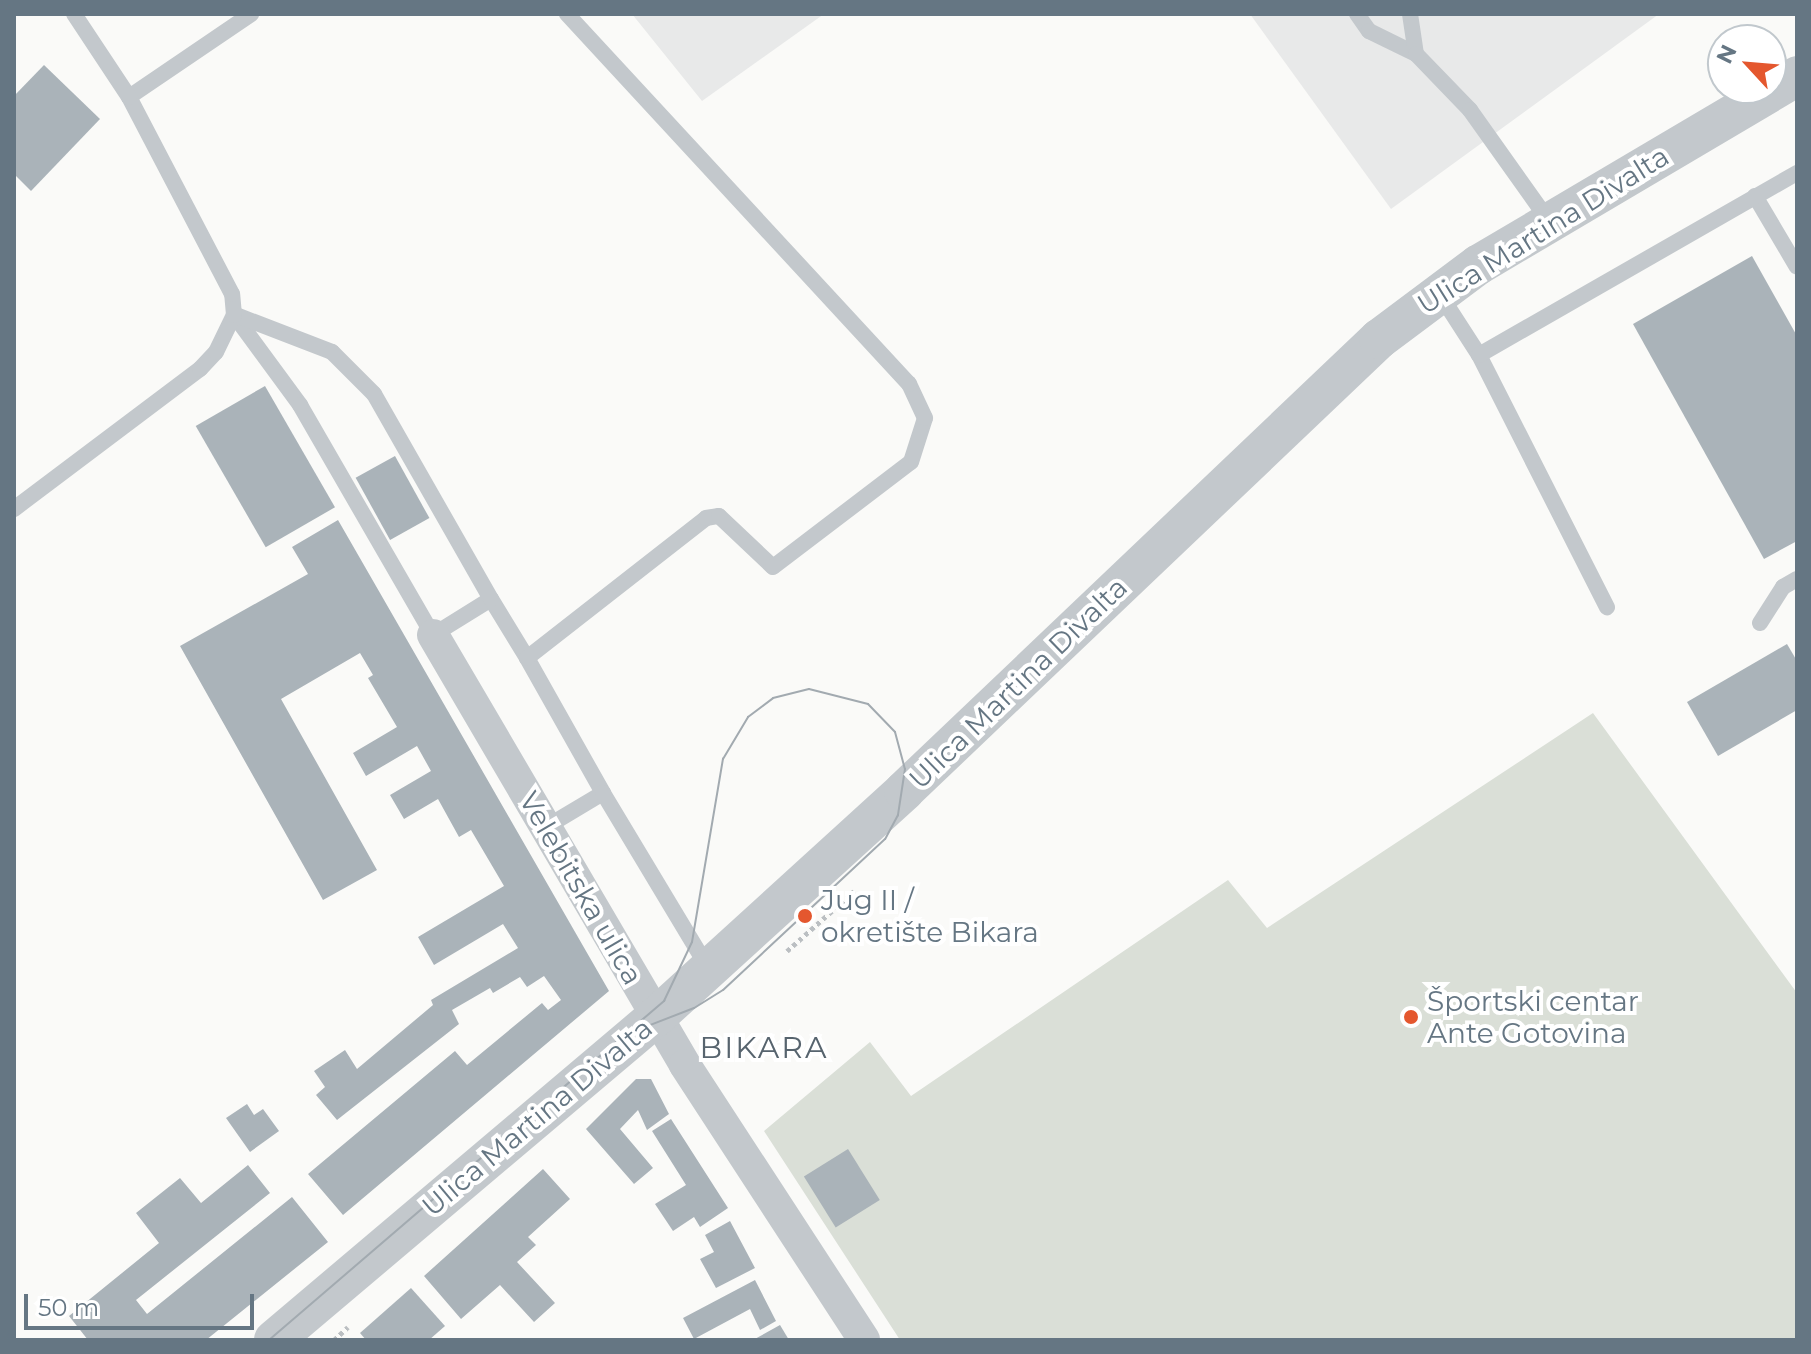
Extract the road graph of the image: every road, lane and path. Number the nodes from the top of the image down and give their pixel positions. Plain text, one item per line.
1 (74, 14) edge
2 (251, 14) edge
3 (567, 14) edge
4 (1357, 14) edge
5 (1410, 14) edge
6 (1416, 54) junction
7 (1797, 76) edge
8 (129, 97) junction
9 (1797, 173) edge
10 (1755, 196) junction
11 (1549, 221) junction
12 (1797, 267) edge
13 (1438, 291) junction
14 (234, 315) junction
15 (1479, 355) junction
16 (14, 509) edge
17 (1797, 579) edge
18 (491, 599) junction
19 (1607, 607) dead end
20 (1760, 623) dead end
21 (433, 635) junction
22 (527, 658) junction
23 (603, 793) junction
24 (546, 827) junction
25 (854, 891) dead end
26 (787, 951) dead end
27 (708, 968) junction
28 (656, 1017) junction
29 (274, 1340) edge
30 (864, 1340) edge

1 - 8 lane
2 - 8 lane
3 - 22 lane
4 - 6 lane
5 - 6 lane
6 - 11 lane
7 - 11 street, Ulica Martina Divalta
8 - 14 lane
9 - 10 lane
10 - 12 lane
10 - 15 lane
11 - 13 street, Ulica Martina Divalta
13 - 15 lane
13 - 27 street, Ulica Martina Divalta
14 - 16 lane
14 - 18 lane
14 - 21 lane
15 - 19 lane
17 - 20 lane
18 - 21 lane
18 - 22 lane
21 - 24 street, Velebitska ulica
22 - 23 lane
23 - 24 lane
23 - 27 lane
24 - 28 street, Velebitska ulica
25 - 26 path
27 - 28 street, Ulica Martina Divalta
28 - 29 street, Ulica Martina Divalta
28 - 30 street, Velebitska ulica

